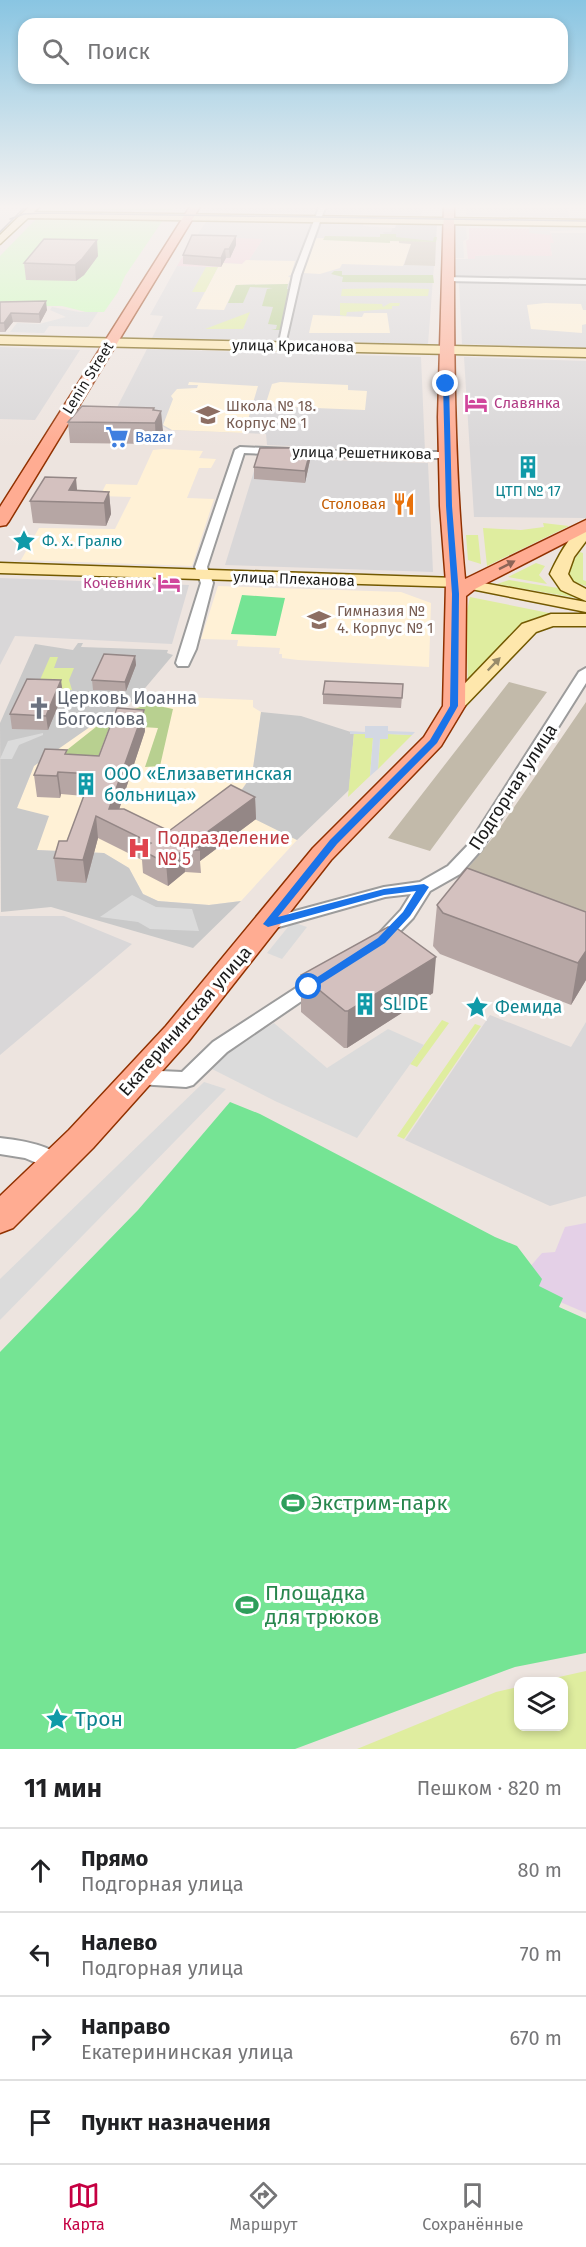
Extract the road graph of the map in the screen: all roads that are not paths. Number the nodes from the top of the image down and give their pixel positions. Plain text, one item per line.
1 (141, 287) edge
2 (294, 287) edge
3 (447, 287) edge
4 (0, 340) edge
5 (105, 343) junction
6 (281, 345) junction
7 (448, 349) junction
8 (586, 353) edge
9 (448, 455) junction
10 (0, 500) edge
11 (0, 521) edge
12 (586, 525) edge
13 (586, 530) edge
14 (0, 568) edge
15 (204, 576) junction
16 (460, 588) junction
17 (586, 596) edge
18 (586, 607) edge
19 (586, 620) edge
20 (183, 663) dead end
21 (586, 672) edge
22 (454, 706) junction
23 (424, 887) junction
24 (268, 924) junction
25 (367, 951) edge
26 (335, 971) edge
27 (138, 1077) junction
28 (0, 1146) edge
29 (56, 1163) junction
30 (0, 1218) edge

1 - 5 main road, Lenin Street
2 - 6 street
3 - 7 main road, Екатерининская улица
4 - 5 main road, улица Крисанова
5 - 6 main road, улица Крисанова
5 - 10 main road, Lenin Street
5 - 11 main road, Lenin Street
6 - 7 main road, улица Крисанова
7 - 8 main road, улица Крисанова
7 - 9 main road, Екатерининская улица
9 - 15 street, улица Решетникова
9 - 16 main road, Екатерининская улица
16 -> 12 main road
13 - 17 main road
14 - 15 main road, улица Плеханова
15 - 16 main road, улица Плеханова
15 - 20 street
16 - 18 main road, улица Плеханова
16 - 22 main road, Екатерининская улица
22 -> 19 main road
21 - 23 street, Подгорная улица
22 - 24 main road, Екатерининская улица
23 - 24 street, Подгорная улица
23 - 25 street, Подгорная улица
24 - 27 main road, Екатерининская улица
26 - 27 street
27 - 29 main road, Екатерининская улица
28 - 29 street
29 - 30 main road, Екатерининская улица

